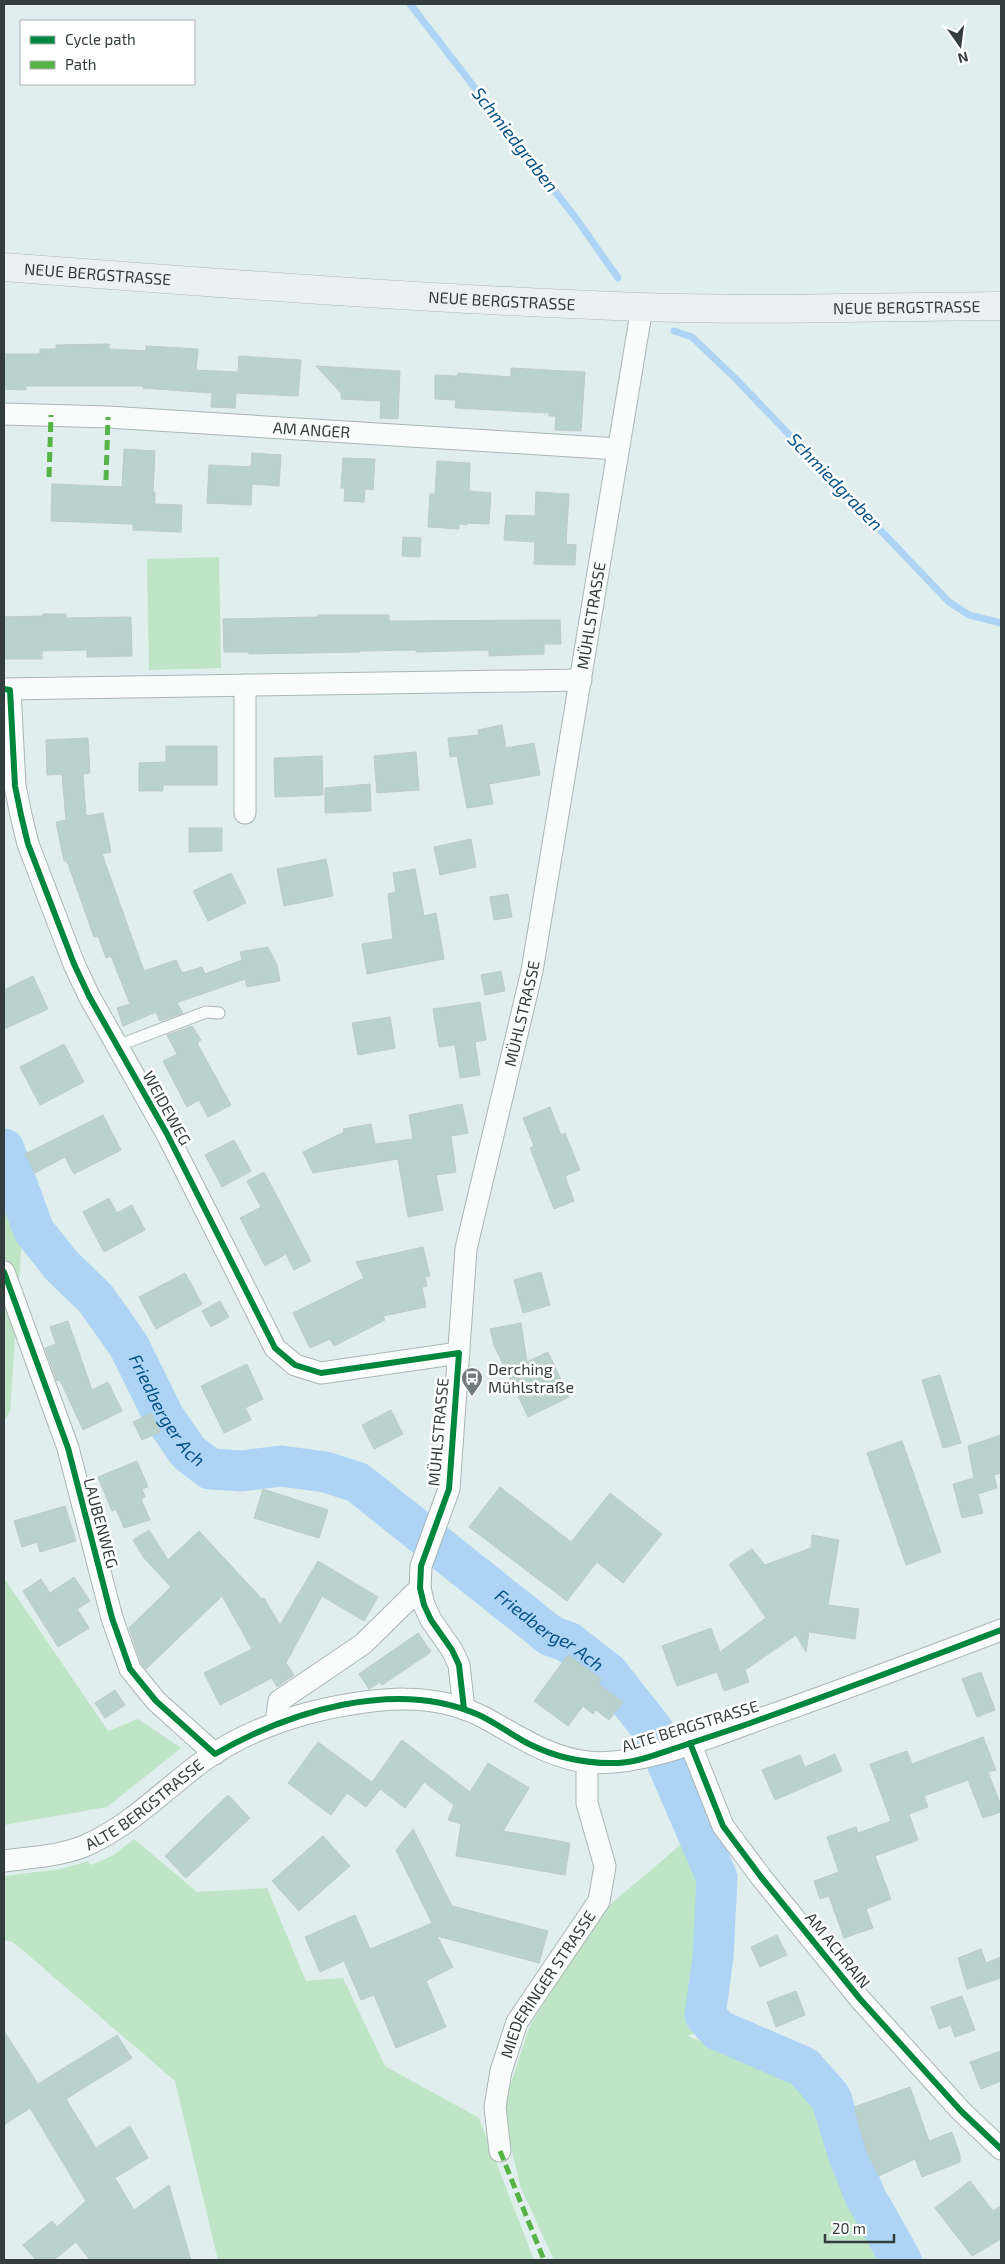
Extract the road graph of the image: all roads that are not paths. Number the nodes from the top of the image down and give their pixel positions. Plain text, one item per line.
1 (4, 267) edge
2 (1001, 306) edge
3 (642, 307) junction
4 (4, 414) edge
5 (618, 449) junction
6 (581, 680) junction
7 (245, 685) junction
8 (7, 689) edge
9 (245, 814) dead end
10 (219, 1013) dead end
11 (117, 1046) junction
12 (4, 1272) edge
13 (458, 1353) junction
14 (420, 1588) junction
15 (1001, 1630) edge
16 (464, 1709) junction
17 (276, 1723) junction
18 (684, 1745) junction
19 (215, 1754) junction
20 (587, 1762) junction
21 (4, 1861) edge
22 (1001, 2149) edge
23 (500, 2151) dead end

1 - 3 main road, NEUE BERGSTRASSE
2 - 3 main road, NEUE BERGSTRASSE
3 - 5 street, MÜHLSTRASSE
4 - 5 street, AM ANGER
5 - 6 street, MÜHLSTRASSE
6 - 7 street
6 - 13 street, MÜHLSTRASSE
7 - 8 street
7 - 9 street
8 - 11 street, WEIDEWEG
10 - 11 lane
11 - 13 street, WEIDEWEG
12 - 19 street, LAUBENWEG
13 - 14 street, MÜHLSTRASSE
14 - 16 street, MÜHLSTRASSE
14 - 17 street
15 - 18 street, ALTE BERGSTRASSE
16 - 17 street, ALTE BERGSTRASSE
16 - 20 street, ALTE BERGSTRASSE
17 - 19 street, ALTE BERGSTRASSE
18 - 20 street, ALTE BERGSTRASSE
18 - 22 street, AM ACHRAIN
19 - 21 street, ALTE BERGSTRASSE
20 - 23 street, MIEDERINGER STRASSE

